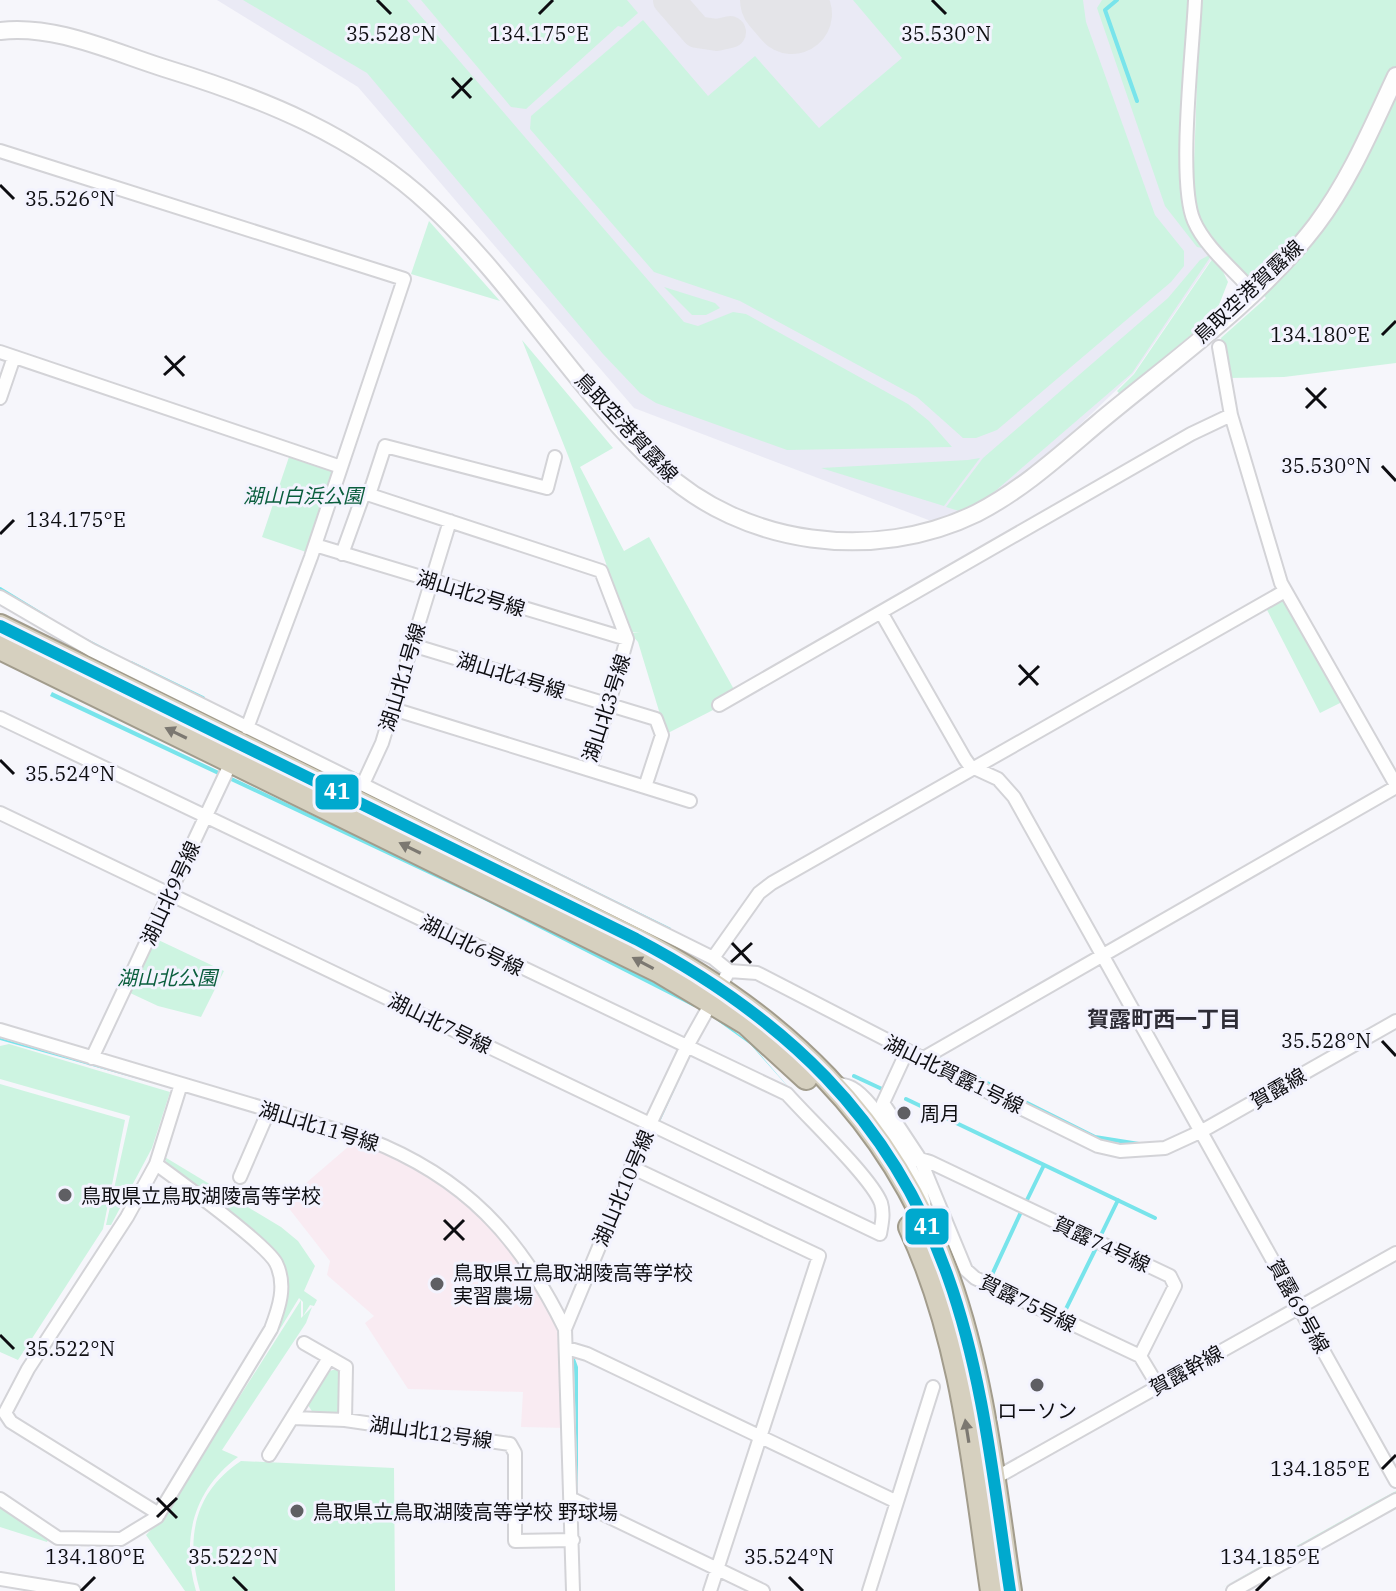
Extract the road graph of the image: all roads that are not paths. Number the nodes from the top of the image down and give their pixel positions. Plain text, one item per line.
1 (1195, 0) edge
2 (0, 31) edge
3 (1396, 76) edge
4 (0, 151) edge
5 (1253, 292) junction
6 (1219, 347) dead end
7 (0, 352) edge
8 (14, 357) junction
9 (0, 398) edge
10 (1231, 415) junction
11 (555, 457) dead end
12 (341, 467) junction
13 (369, 495) junction
14 (450, 521) junction
15 (315, 545) junction
16 (342, 554) junction
17 (430, 581) junction
18 (1285, 591) junction
19 (0, 597) edge
20 (882, 614) junction
21 (0, 626) edge
22 (627, 639) junction
23 (412, 645) junction
24 (0, 648) edge
25 (609, 705) junction
26 (719, 705) dead end
27 (393, 709) junction
28 (0, 718) edge
29 (247, 728) junction
30 (978, 768) junction
31 (590, 770) junction
32 (227, 771) dead end
33 (363, 784) junction
34 (1396, 786) edge
35 (645, 787) junction
36 (690, 801) dead end
37 (0, 813) edge
38 (206, 817) junction
39 (169, 893) junction
40 (1101, 953) junction
41 (713, 958) junction
42 (719, 986) junction
43 (1396, 1021) edge
44 (0, 1030) edge
45 (686, 1048) junction
46 (907, 1051) junction
47 (92, 1058) junction
48 (922, 1059) junction
49 (830, 1081) junction
50 (181, 1084) junction
51 (269, 1110) junction
52 (886, 1120) junction
53 (650, 1124) junction
54 (1202, 1131) junction
55 (914, 1160) junction
56 (156, 1164) junction
57 (631, 1167) junction
58 (240, 1177) dead end
59 (927, 1228) junction
60 (880, 1234) joint
61 (1396, 1253) edge
62 (1299, 1307) junction
63 (565, 1329) junction
64 (304, 1343) dead end
65 (567, 1348) junction
66 (1140, 1356) junction
67 (329, 1358) junction
68 (1158, 1386) junction
69 (933, 1387) dead end
70 (293, 1418) junction
71 (345, 1420) junction
72 (759, 1438) junction
73 (269, 1455) dead end
74 (1396, 1481) edge
75 (986, 1483) junction
76 (0, 1499) edge
77 (572, 1499) junction
78 (1396, 1500) edge
79 (895, 1501) junction
80 (159, 1514) junction
81 (573, 1540) junction
82 (717, 1568) junction
83 (0, 1579) edge
84 (74, 1591) edge
85 (573, 1591) edge
86 (710, 1591) edge
87 (763, 1591) edge
88 (869, 1591) edge
89 (992, 1591) edge
90 (1010, 1591) edge
91 (1233, 1591) edge

1 - 5 street
2 - 5 main road, 鳥取空港賀露線
3 - 5 main road, 鳥取空港賀露線
4 - 12 street
6 - 10 street
7 - 8 street
8 - 9 street
8 - 12 street
10 - 18 street
10 - 20 street
11 - 13 street
12 - 15 street
13 - 14 street, 湖山北3号線
13 - 16 street
14 - 17 street, 湖山北1号線
14 - 22 street, 湖山北3号線
15 - 16 street, 湖山北2号線
15 - 29 street
16 - 17 street, 湖山北2号線
17 - 22 street, 湖山北2号線
17 - 23 street, 湖山北1号線
18 - 30 street
18 - 34 street
19 - 29 street
20 - 26 street
20 - 30 street, 賀露69号線
21 - 42 highway
22 - 25 street, 湖山北3号線
23 - 25 street, 湖山北4号線
23 - 27 street, 湖山北1号線
42 -> 24 highway
25 - 31 street, 湖山北3号線
25 - 35 street, 湖山北4号線
27 - 31 street, 湖山北3号線
27 - 33 street, 湖山北1号線
28 - 38 street, 湖山北6号線
29 - 33 street
30 - 40 street, 賀露69号線
30 - 41 street
31 - 35 street
32 - 38 street, 湖山北9号線
33 - 41 street
34 - 40 street
35 - 36 street
37 - 39 street, 湖山北7号線
38 - 39 street, 湖山北9号線
38 - 45 street, 湖山北6号線
39 - 47 street, 湖山北9号線
39 - 53 street, 湖山北7号線
40 - 48 street
40 - 54 street, 賀露69号線
41 - 42 street
42 - 45 street, 湖山北10号線
42 - 46 street, 湖山北賀露1号線
42 - 49 highway
75 -> 42 highway
43 - 54 street, 賀露線
44 - 47 street, 湖山北11号線
45 - 53 street, 湖山北10号線
45 - 60 street, 湖山北6号線
46 - 48 street, 湖山北賀露1号線
46 - 52 street
47 - 50 street, 湖山北11号線
48 - 54 street, 湖山北賀露1号線
49 - 52 street, 賀露75号線
49 - 59 highway
50 - 51 street, 湖山北11号線
50 - 56 street
51 - 58 street
51 - 63 street, 湖山北11号線
52 - 55 street, 賀露75号線
53 - 57 street, 湖山北10号線
53 - 60 street, 湖山北7号線
54 - 62 street, 賀露69号線
55 - 59 street
55 - 66 street, 賀露75号線
55 - 66 street, 賀露74号線
56 - 80 street
56 - 80 street
57 - 63 street, 湖山北10号線
57 - 72 street
59 - 75 highway
61 - 62 street, 賀露幹線
62 - 68 street, 賀露幹線
62 - 74 street, 賀露69号線
63 - 65 street, 湖山北10号線
64 - 67 street
65 - 72 street
65 - 77 street, 湖山北10号線
66 - 68 street
67 - 70 street
67 - 71 street
68 - 75 street, 賀露幹線
69 - 79 street
70 - 71 street, 湖山北12号線
70 - 73 street
71 - 81 street, 湖山北12号線
72 - 79 street
72 - 82 street
75 - 89 highway
75 - 90 highway
76 - 80 street
77 - 81 street, 湖山北10号線
77 - 82 street
78 - 91 street
79 - 88 street
81 - 85 street, 湖山北10号線
82 - 86 street
82 - 87 street
83 - 84 street

